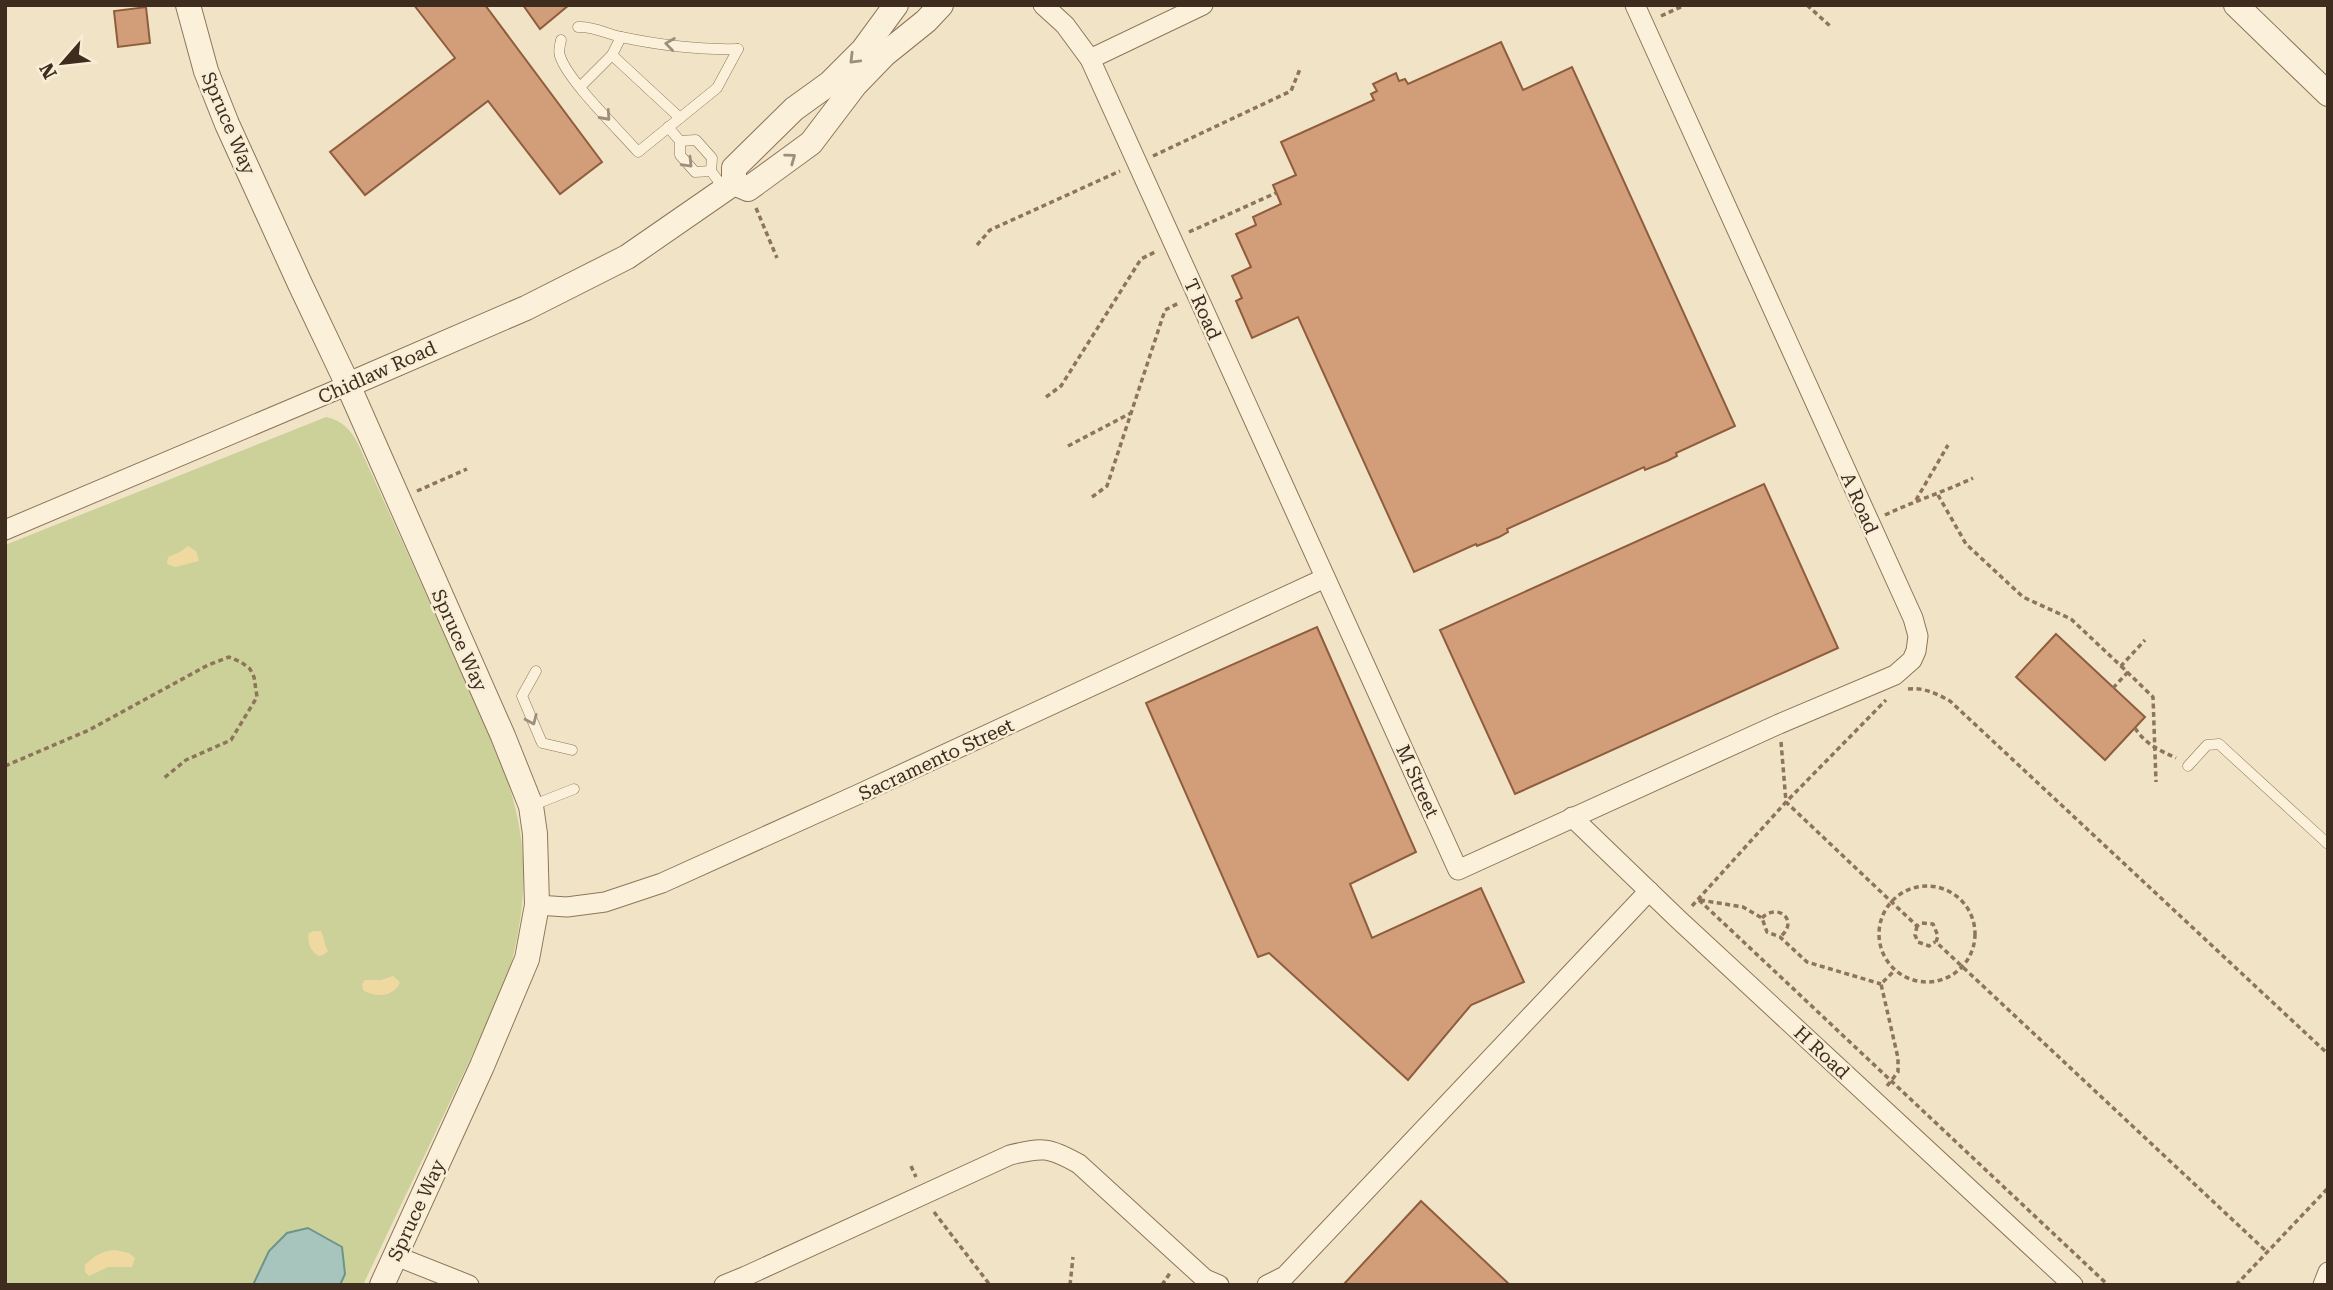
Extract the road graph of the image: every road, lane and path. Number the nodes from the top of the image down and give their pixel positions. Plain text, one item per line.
1 (188, 5) edge
2 (895, 5) edge
3 (941, 5) edge
4 (1026, 5) edge
5 (1043, 5) edge
6 (1203, 5) edge
7 (1635, 5) edge
8 (1685, 5) edge
9 (1807, 5) edge
10 (2236, 5) edge
11 (1643, 24) junction
12 (1830, 26) dead end
13 (578, 27) dead end
14 (621, 37) junction
15 (561, 40) dead end
16 (1076, 43) junction
17 (612, 55) junction
18 (1090, 59) junction
19 (580, 87) junction
20 (2328, 94) edge
21 (680, 118) junction
22 (668, 127) junction
23 (680, 141) junction
24 (723, 181) junction
25 (1276, 193) dead end
26 (1173, 242) junction
27 (1197, 295) junction
28 (348, 385) junction
29 (1046, 397) dead end
30 (1131, 413) junction
31 (1948, 445) dead end
32 (1068, 446) dead end
33 (467, 469) dead end
34 (1973, 478) dead end
35 (1938, 495) junction
36 (1092, 497) dead end
37 (399, 499) junction
38 (1916, 500) junction
39 (1869, 523) junction
40 (5, 530) edge
41 (1325, 578) junction
42 (2145, 640) dead end
43 (2121, 666) junction
44 (536, 671) dead end
45 (2128, 672) junction
46 (2113, 688) dead end
47 (1902, 691) dead end
48 (1889, 698) dead end
49 (1779, 724) junction
50 (2134, 728) dead end
51 (2155, 749) junction
52 (572, 750) dead end
53 (2178, 758) dead end
54 (5, 766) edge
55 (2188, 766) dead end
56 (164, 778) dead end
57 (2156, 782) dead end
58 (574, 789) dead end
59 (1786, 802) junction
60 (531, 806) junction
61 (1572, 817) junction
62 (2328, 844) edge
63 (1649, 891) junction
64 (1698, 900) junction
65 (1891, 901) junction
66 (537, 905) junction
67 (1762, 918) junction
68 (1679, 920) junction
69 (1917, 926) junction
70 (1780, 937) junction
71 (1936, 942) junction
72 (1964, 968) junction
73 (1895, 970) junction
74 (1881, 984) junction
75 (2328, 1054) edge
76 (1892, 1080) junction
77 (1874, 1100) junction
78 (911, 1166) dead end
79 (2328, 1188) edge
80 (925, 1195) junction
81 (2267, 1252) junction
82 (396, 1256) junction
83 (1073, 1257) dead end
84 (2328, 1272) edge
85 (382, 1285) edge
86 (469, 1285) edge
87 (724, 1285) edge
88 (990, 1285) edge
89 (1070, 1285) edge
90 (1219, 1285) edge
91 (1267, 1285) edge
92 (2073, 1285) edge
93 (2108, 1285) edge
94 (2236, 1285) edge
95 (2323, 1285) edge

1 - 28 street, Spruce Way
2 -> 24 street
24 -> 3 street, Chidlaw Road
4 - 16 street, T Road
5 - 16 street, T Road
6 - 18 street
7 - 11 street, A Road
8 - 11 path
9 - 12 path
10 - 20 street
11 - 39 street, A Road
13 - 14 lane
14 - 17 lane
21 -> 14 lane
15 - 19 lane
16 - 18 street, T Road
17 - 19 lane
17 - 21 lane
18 - 26 street, T Road
19 -> 22 lane
21 - 22 lane
22 - 23 lane
23 - 24 lane
23 -> 24 lane
24 - 28 street, Chidlaw Road
25 - 26 path
26 - 27 street, T Road
26 - 29 path
27 - 30 path
27 - 41 street, T Road
28 - 37 street, Spruce Way
28 - 40 street, Chidlaw Road
30 - 32 path
30 - 36 path
31 - 38 path
33 - 37 path
34 - 35 path
35 - 38 path
35 - 43 path
37 - 60 street, Spruce Way
38 - 39 path
39 - 49 street, A Road
41 - 61 street, M Street
41 - 66 street, Sacramento Street
42 - 43 path
43 - 45 path
44 -> 52 lane
45 - 46 path
45 - 51 path
47 - 75 path
48 - 59 path
49 - 59 path
49 - 61 street, A Road
50 - 51 path
51 - 53 path
51 - 57 path
54 - 56 path
55 - 62 lane
58 - 60 lane
59 - 64 path
59 - 65 path
60 - 66 street, Spruce Way
61 - 63 street, H Road
63 - 68 street, H Road
63 - 91 street
64 - 67 path
64 - 68 path
64 - 76 path
65 - 69 path
65 - 72 path
65 - 73 path
66 - 82 street, Spruce Way
67 - 70 path
67 - 70 path
68 - 77 street, H Road
69 - 71 path
69 - 71 path
70 - 74 path
71 - 72 path
72 - 73 path
72 - 81 path
73 - 74 path
74 - 76 path
76 - 77 path
76 - 93 path
77 - 92 street, H Road
78 - 80 path
79 - 81 path
80 - 87 street
80 - 88 path
80 - 90 street
81 - 94 path
82 - 85 street, Spruce Way
82 - 86 street
83 - 89 path
84 - 95 street

